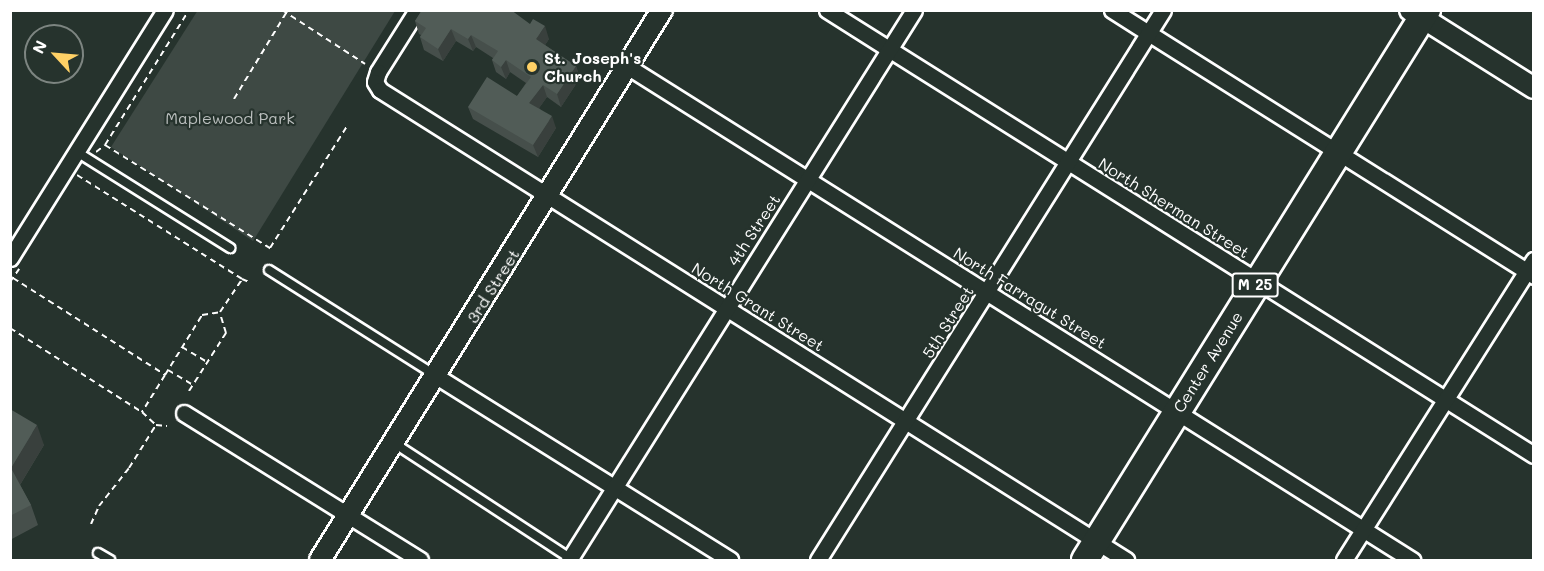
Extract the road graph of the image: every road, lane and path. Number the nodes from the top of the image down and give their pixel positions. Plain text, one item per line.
1 (165, 10) edge
2 (189, 10) edge
3 (282, 10) edge
4 (417, 10) edge
5 (662, 10) edge
6 (827, 10) edge
7 (914, 10) edge
8 (1112, 10) edge
9 (1163, 10) edge
10 (287, 12) edge
11 (1420, 13) edge
12 (1149, 34) junction
13 (889, 50) junction
14 (365, 64) dead end
15 (627, 66) junction
16 (1533, 88) edge
17 (234, 99) dead end
18 (347, 126) dead end
19 (105, 145) junction
20 (1339, 153) junction
21 (83, 155) junction
22 (1067, 163) junction
23 (77, 176) junction
24 (807, 180) junction
25 (71, 185) dead end
26 (548, 196) junction
27 (230, 248) dead end
28 (18, 258) edge
29 (1531, 269) edge
30 (269, 270) dead end
31 (13, 278) junction
32 (242, 279) junction
33 (10, 282) edge
34 (249, 282) dead end
35 (1257, 282) junction
36 (988, 292) junction
37 (725, 308) junction
38 (220, 312) junction
39 (10, 328) edge
40 (182, 347) junction
41 (207, 362) junction
42 (168, 370) junction
43 (165, 375) junction
44 (436, 376) junction
45 (193, 385) junction
46 (189, 391) dead end
47 (1446, 400) junction
48 (142, 412) junction
49 (1177, 412) junction
50 (184, 413) dead end
51 (906, 421) junction
52 (156, 425) junction
53 (167, 426) dead end
54 (394, 443) junction
55 (1533, 455) edge
56 (614, 488) junction
57 (349, 516) junction
58 (90, 524) dead end
59 (1363, 530) junction
60 (1090, 551) edge
61 (98, 553) dead end
62 (569, 559) edge
63 (110, 561) edge
64 (320, 561) edge
65 (420, 561) edge
66 (730, 561) edge
67 (819, 561) edge
68 (1126, 561) edge
69 (1344, 561) edge
70 (1412, 561) edge

1 - 21 street
2 - 19 path
3 - 10 path
4 - 26 street, North Grant Street
5 - 15 street, 3rd Street
6 - 13 street, North Sherman Street
7 - 13 street, 4th Street
8 - 12 street
9 - 12 street, 5th Street
10 - 14 path
10 - 17 path
11 - 16 street
11 - 20 highway, Center Avenue / M 25
12 - 20 street
12 - 22 street, 5th Street
13 - 22 street, North Sherman Street
13 - 24 street, 4th Street
15 - 24 street, North Farragut Street
15 - 26 street, 3rd Street
18 - 19 path
19 - 21 path
20 - 29 street
20 - 35 highway, Center Avenue / M 25
21 - 23 path
21 - 27 lane
21 - 28 street
22 - 35 street, North Sherman Street
22 - 36 street, 5th Street
23 - 25 path
23 - 32 path
24 - 36 street, North Farragut Street
24 - 37 street, 4th Street
26 - 37 street, North Grant Street
26 - 44 street, 3rd Street
28 - 31 path
29 - 47 street
30 - 44 lane
31 - 33 path
31 - 43 path
32 - 34 path
32 - 38 path
35 - 47 street, North Sherman Street
35 - 49 highway, Center Avenue / M 25
36 - 49 street, North Farragut Street
36 - 51 street, 5th Street
37 - 51 street, North Grant Street
37 - 56 street, 4th Street
38 - 40 path
38 - 41 path
39 - 48 path
40 - 41 path
40 - 42 path
41 - 45 path
42 - 43 path
42 - 45 path
43 - 48 path
44 - 54 street, 3rd Street
44 - 56 street
45 - 46 path
47 - 55 street, North Sherman Street
47 - 59 street
48 - 52 path
49 - 59 street, North Farragut Street
49 - 60 highway, Center Avenue / M 25
50 - 57 street
51 - 60 street, North Grant Street
51 - 67 street, 5th Street
52 - 53 path
52 - 58 path
54 - 57 street, 3rd Street
54 - 62 lane
56 - 62 street, 4th Street
56 - 66 street
57 - 64 street, 3rd Street
57 - 65 street
59 - 69 street
59 - 70 street, North Farragut Street
60 - 68 street, North Grant Street
61 - 63 lane

